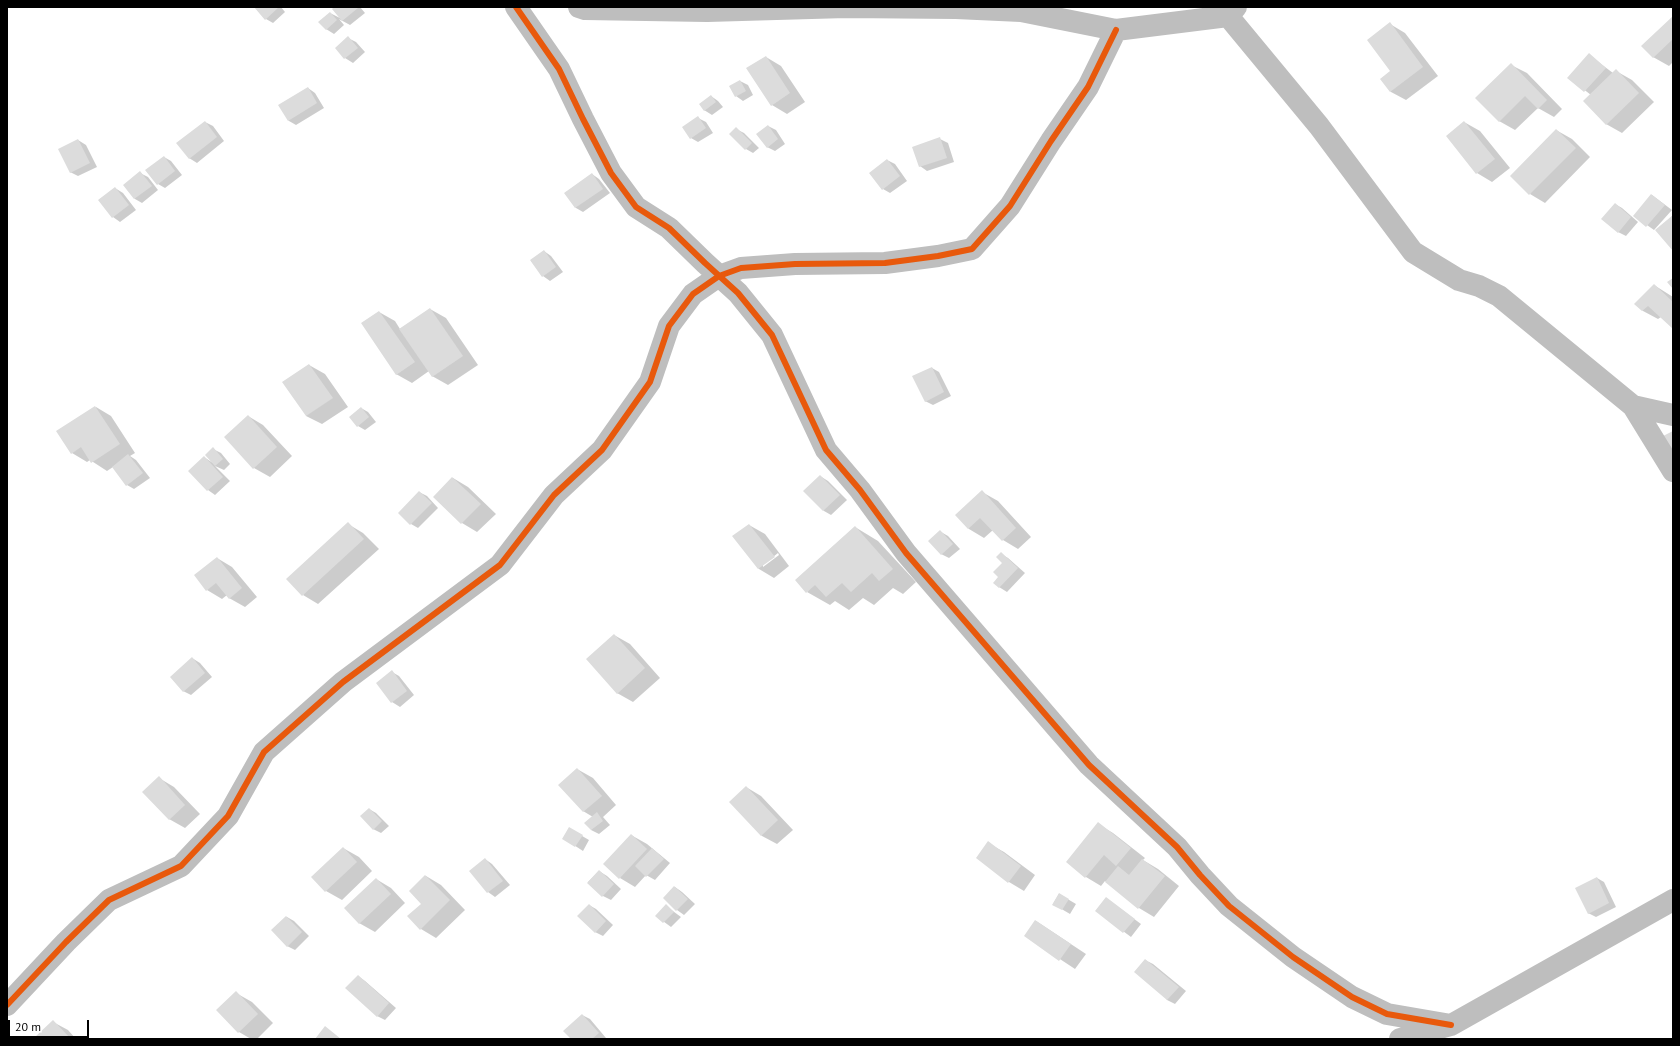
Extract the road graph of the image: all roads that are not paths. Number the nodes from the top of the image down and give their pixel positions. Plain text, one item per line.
1 (516, 7) edge
2 (579, 7) edge
3 (1229, 10) edge
4 (1116, 30) junction
5 (719, 276) junction
6 (1633, 406) junction
7 (1673, 415) edge
8 (1673, 471) edge
9 (1673, 900) edge
10 (7, 1005) edge
11 (1454, 1032) edge
12 (1400, 1039) edge

1 - 5 street
2 - 4 street
3 - 4 street
3 - 6 street
4 - 5 street
5 - 10 street
5 - 11 street
6 - 7 street
6 - 8 street
9 - 11 street
11 - 12 street

